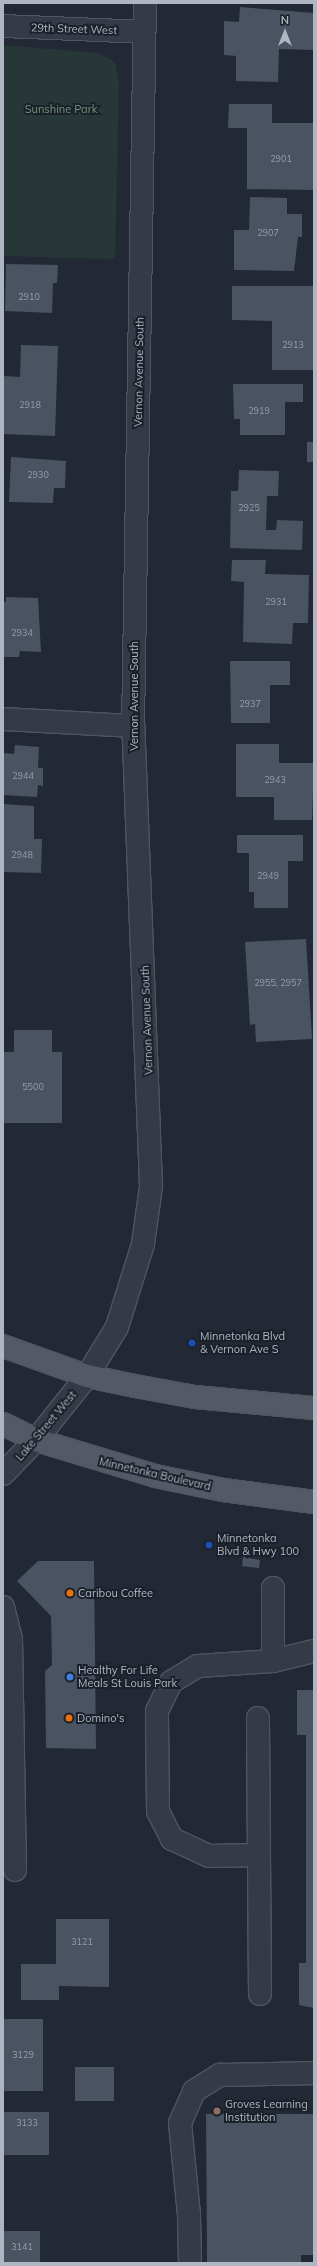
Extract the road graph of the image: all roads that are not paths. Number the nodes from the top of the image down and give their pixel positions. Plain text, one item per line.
1 (145, 3) edge
2 (3, 26) edge
3 (144, 32) junction
4 (3, 719) edge
5 (134, 726) junction
6 (3, 1346) edge
7 (86, 1376) junction
8 (314, 1408) edge
9 (3, 1424) edge
10 (36, 1440) junction
11 (3, 1474) edge
12 (314, 1502) edge
13 (273, 1588) dead end
14 (3, 1607) edge
15 (314, 1651) edge
16 (273, 1661) junction
17 (258, 1718) dead end
18 (259, 1855) junction
19 (15, 1870) dead end
20 (260, 1994) dead end
21 (314, 2073) edge
22 (190, 2263) edge

1 - 3 street, Vernon Avenue South
2 - 3 street, 29th Street West
3 - 5 street, Vernon Avenue South
4 - 5 street
5 - 7 street, Vernon Avenue South
6 - 7 main road
7 - 8 main road
7 - 10 street, Lake Street West
9 - 10 main road, Minnetonka Boulevard
10 - 11 street, Lake Street West
10 - 12 main road, Minnetonka Boulevard
13 - 16 street
14 - 19 street
15 - 16 street
16 - 18 street
17 - 18 street
18 - 20 street
21 - 22 street

